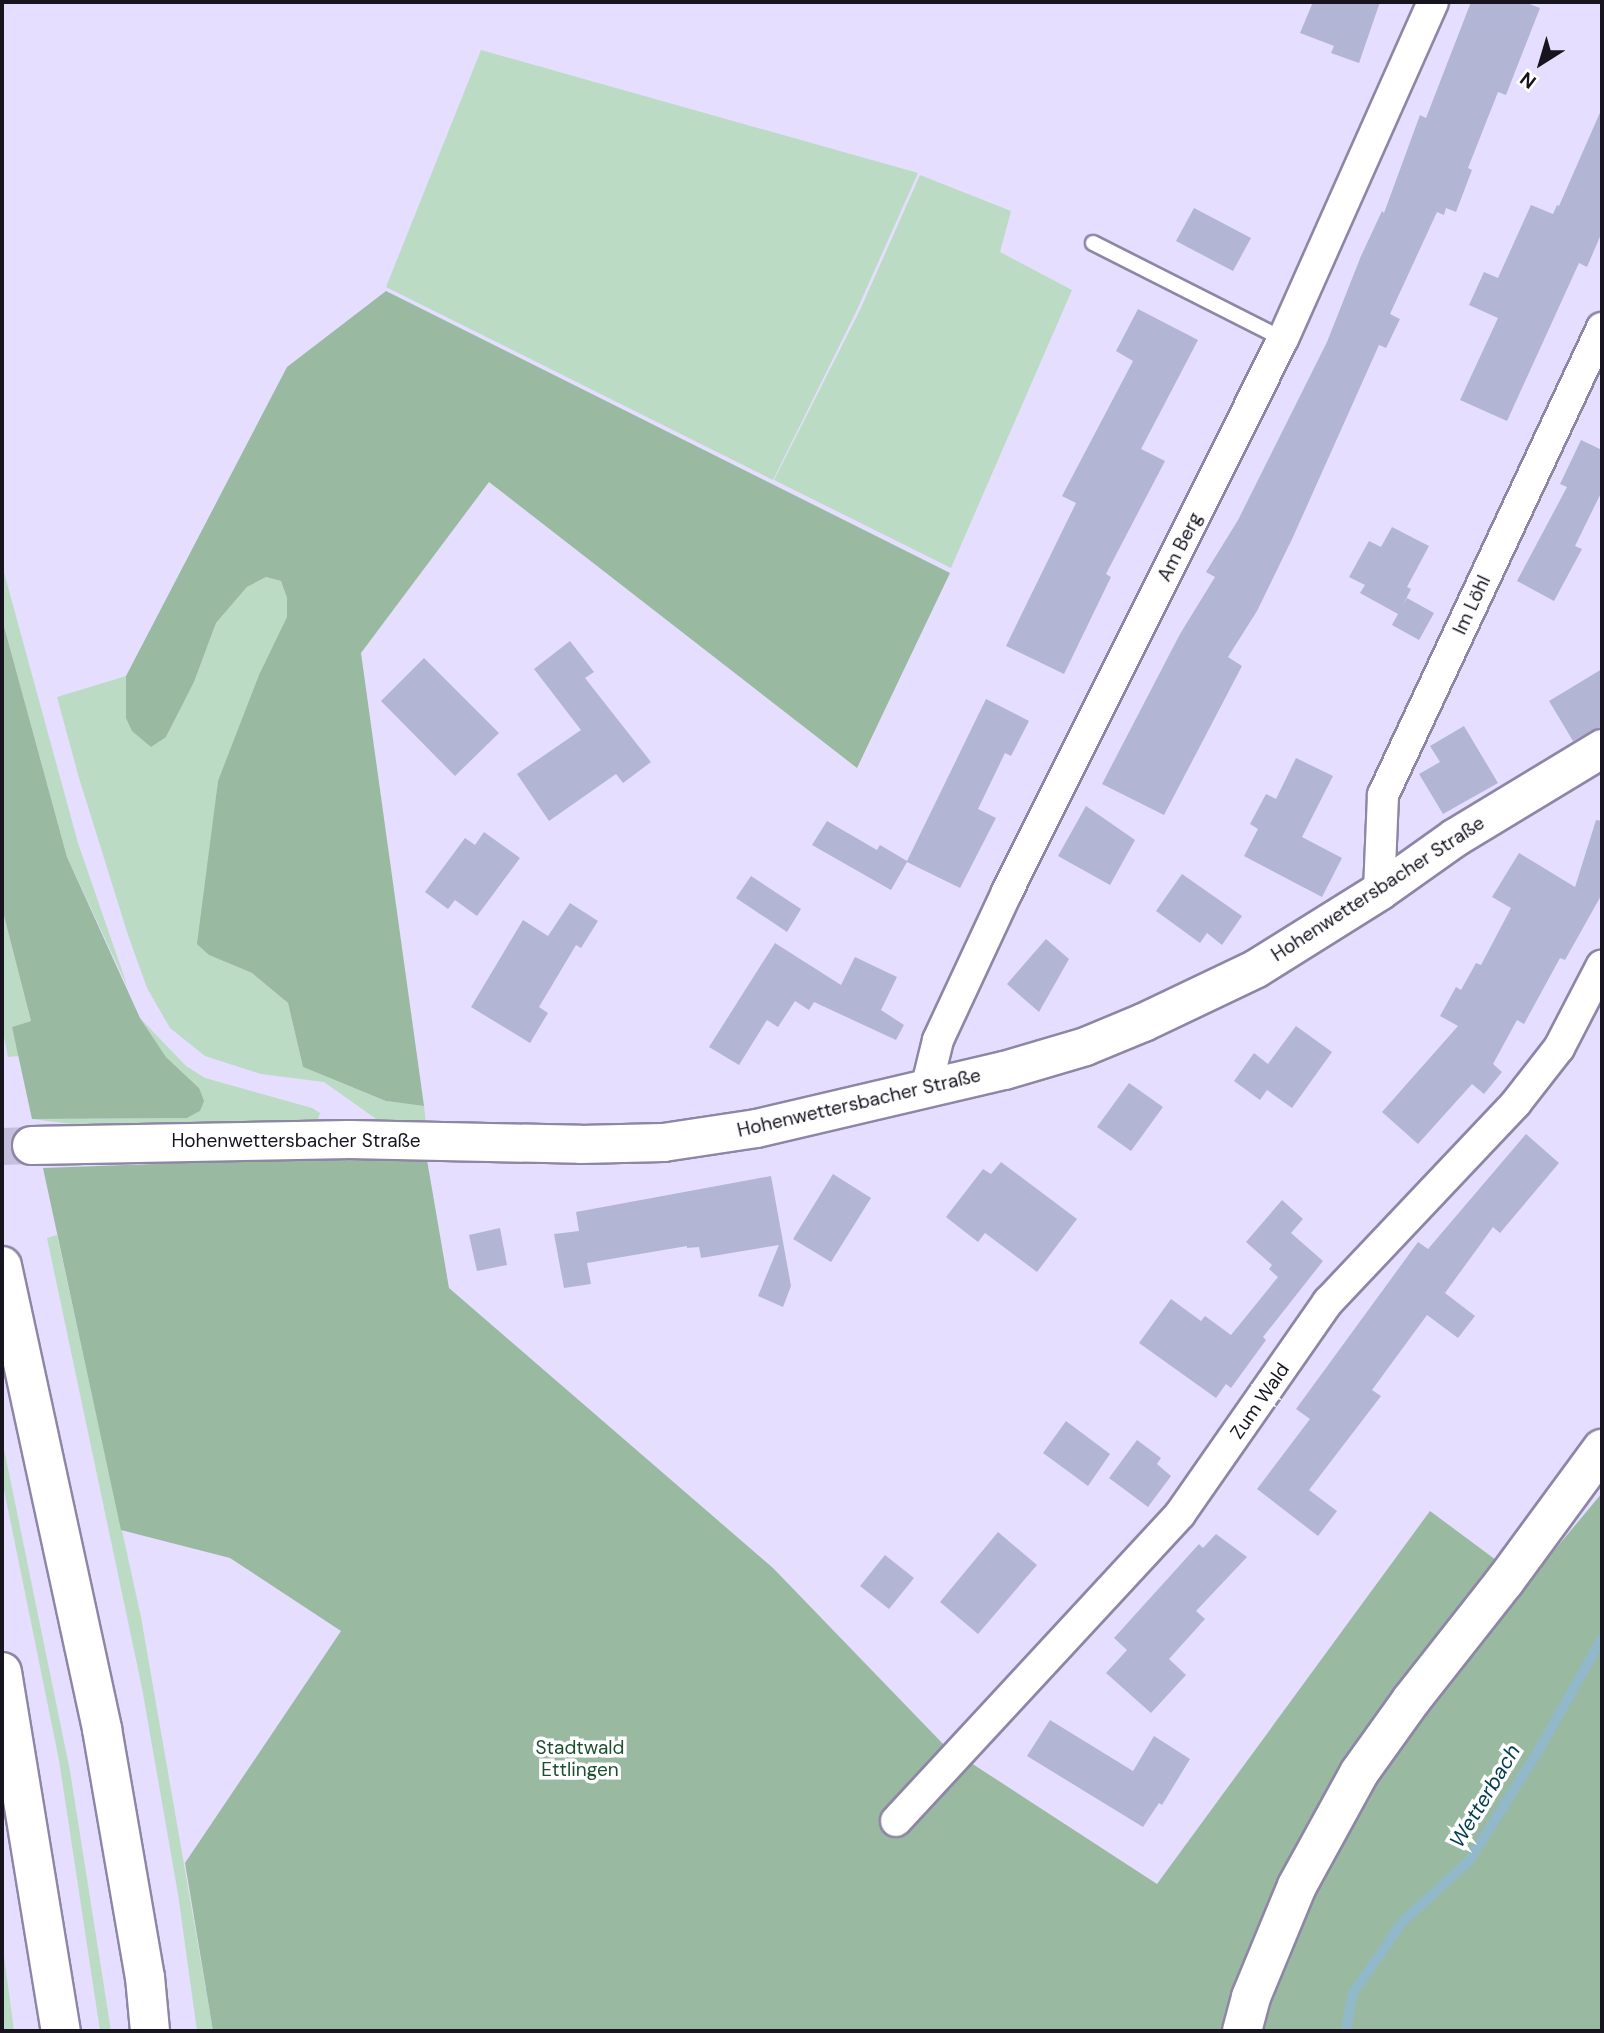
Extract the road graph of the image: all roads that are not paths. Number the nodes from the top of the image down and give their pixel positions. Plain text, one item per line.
1 (1433, 2) edge
2 (1093, 243) dead end
3 (1602, 328) edge
4 (1283, 339) junction
5 (1602, 748) edge
6 (1379, 891) junction
7 (1602, 965) edge
8 (926, 1089) junction
9 (32, 1144) tunnel mouth
10 (2, 1266) edge
11 (1602, 1449) edge
12 (2, 1672) edge
13 (896, 1821) dead end
14 (61, 2031) edge
15 (150, 2031) edge
16 (1242, 2031) edge

1 - 4 street, Am Berg
2 - 4 lane
3 - 6 street, Im Löhl
4 - 8 street, Am Berg
5 - 6 street, Hohenwettersbacher Straße
6 - 8 street, Hohenwettersbacher Straße
7 - 13 street, Zum Wald
8 - 9 street, Hohenwettersbacher Straße
10 - 15 main road
11 - 16 main road
12 - 14 main road

